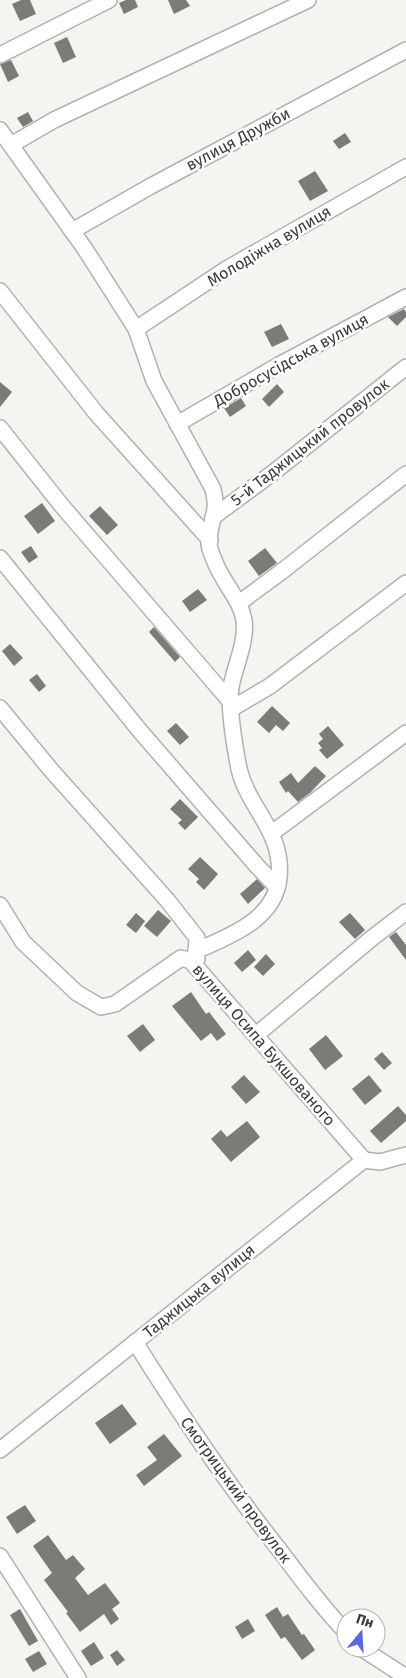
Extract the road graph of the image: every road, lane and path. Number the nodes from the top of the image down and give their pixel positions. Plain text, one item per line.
1 (109, 0) edge
2 (308, 0) edge
3 (406, 50) edge
4 (0, 54) edge
5 (0, 130) edge
6 (10, 145) junction
7 (406, 167) edge
8 (72, 231) junction
9 (0, 291) edge
10 (406, 297) edge
11 (136, 329) junction
12 (406, 368) edge
13 (177, 424) junction
14 (0, 428) edge
15 (406, 474) edge
16 (213, 517) junction
17 (210, 540) junction
18 (0, 558) edge
19 (406, 583) edge
20 (239, 603) junction
21 (230, 705) junction
22 (0, 708) edge
23 (406, 733) edge
24 (272, 833) junction
25 (277, 887) junction
26 (0, 905) edge
27 (406, 912) edge
28 (196, 951) junction
29 (200, 970) junction
30 (256, 1035) junction
31 (406, 1155) edge
32 (364, 1160) junction
33 (135, 1342) junction
34 (0, 1450) edge
35 (0, 1556) edge
36 (336, 1622) edge
37 (377, 1658) edge
38 (406, 1677) edge
39 (78, 1678) edge

1 - 4 street
2 - 6 street
3 - 8 street, вулиця Дружби
5 - 6 street
6 - 8 street
7 - 11 street, Молодіжна вулиця
8 - 11 street
9 - 17 street
10 - 13 street, Добросусідська вулиця
11 - 13 street
12 - 16 street, 5-й Таджицький провулок
13 - 16 street
14 - 21 street
15 - 20 street
16 - 17 street
17 - 20 street
18 - 25 street
19 - 21 street
20 - 21 street
21 - 24 street
22 - 28 street
23 - 24 street
24 - 25 street
25 - 28 street
26 - 29 street, вулиця Осипа Букшованого
27 - 30 street
28 - 29 street
29 - 30 street, вулиця Осипа Букшованого
30 - 32 street, вулиця Осипа Букшованого
31 - 32 street
32 - 33 street, Таджицька вулиця
33 - 34 street, Таджицька вулиця
33 - 36 street, Смотрицький провулок
35 - 39 street
37 - 38 street

